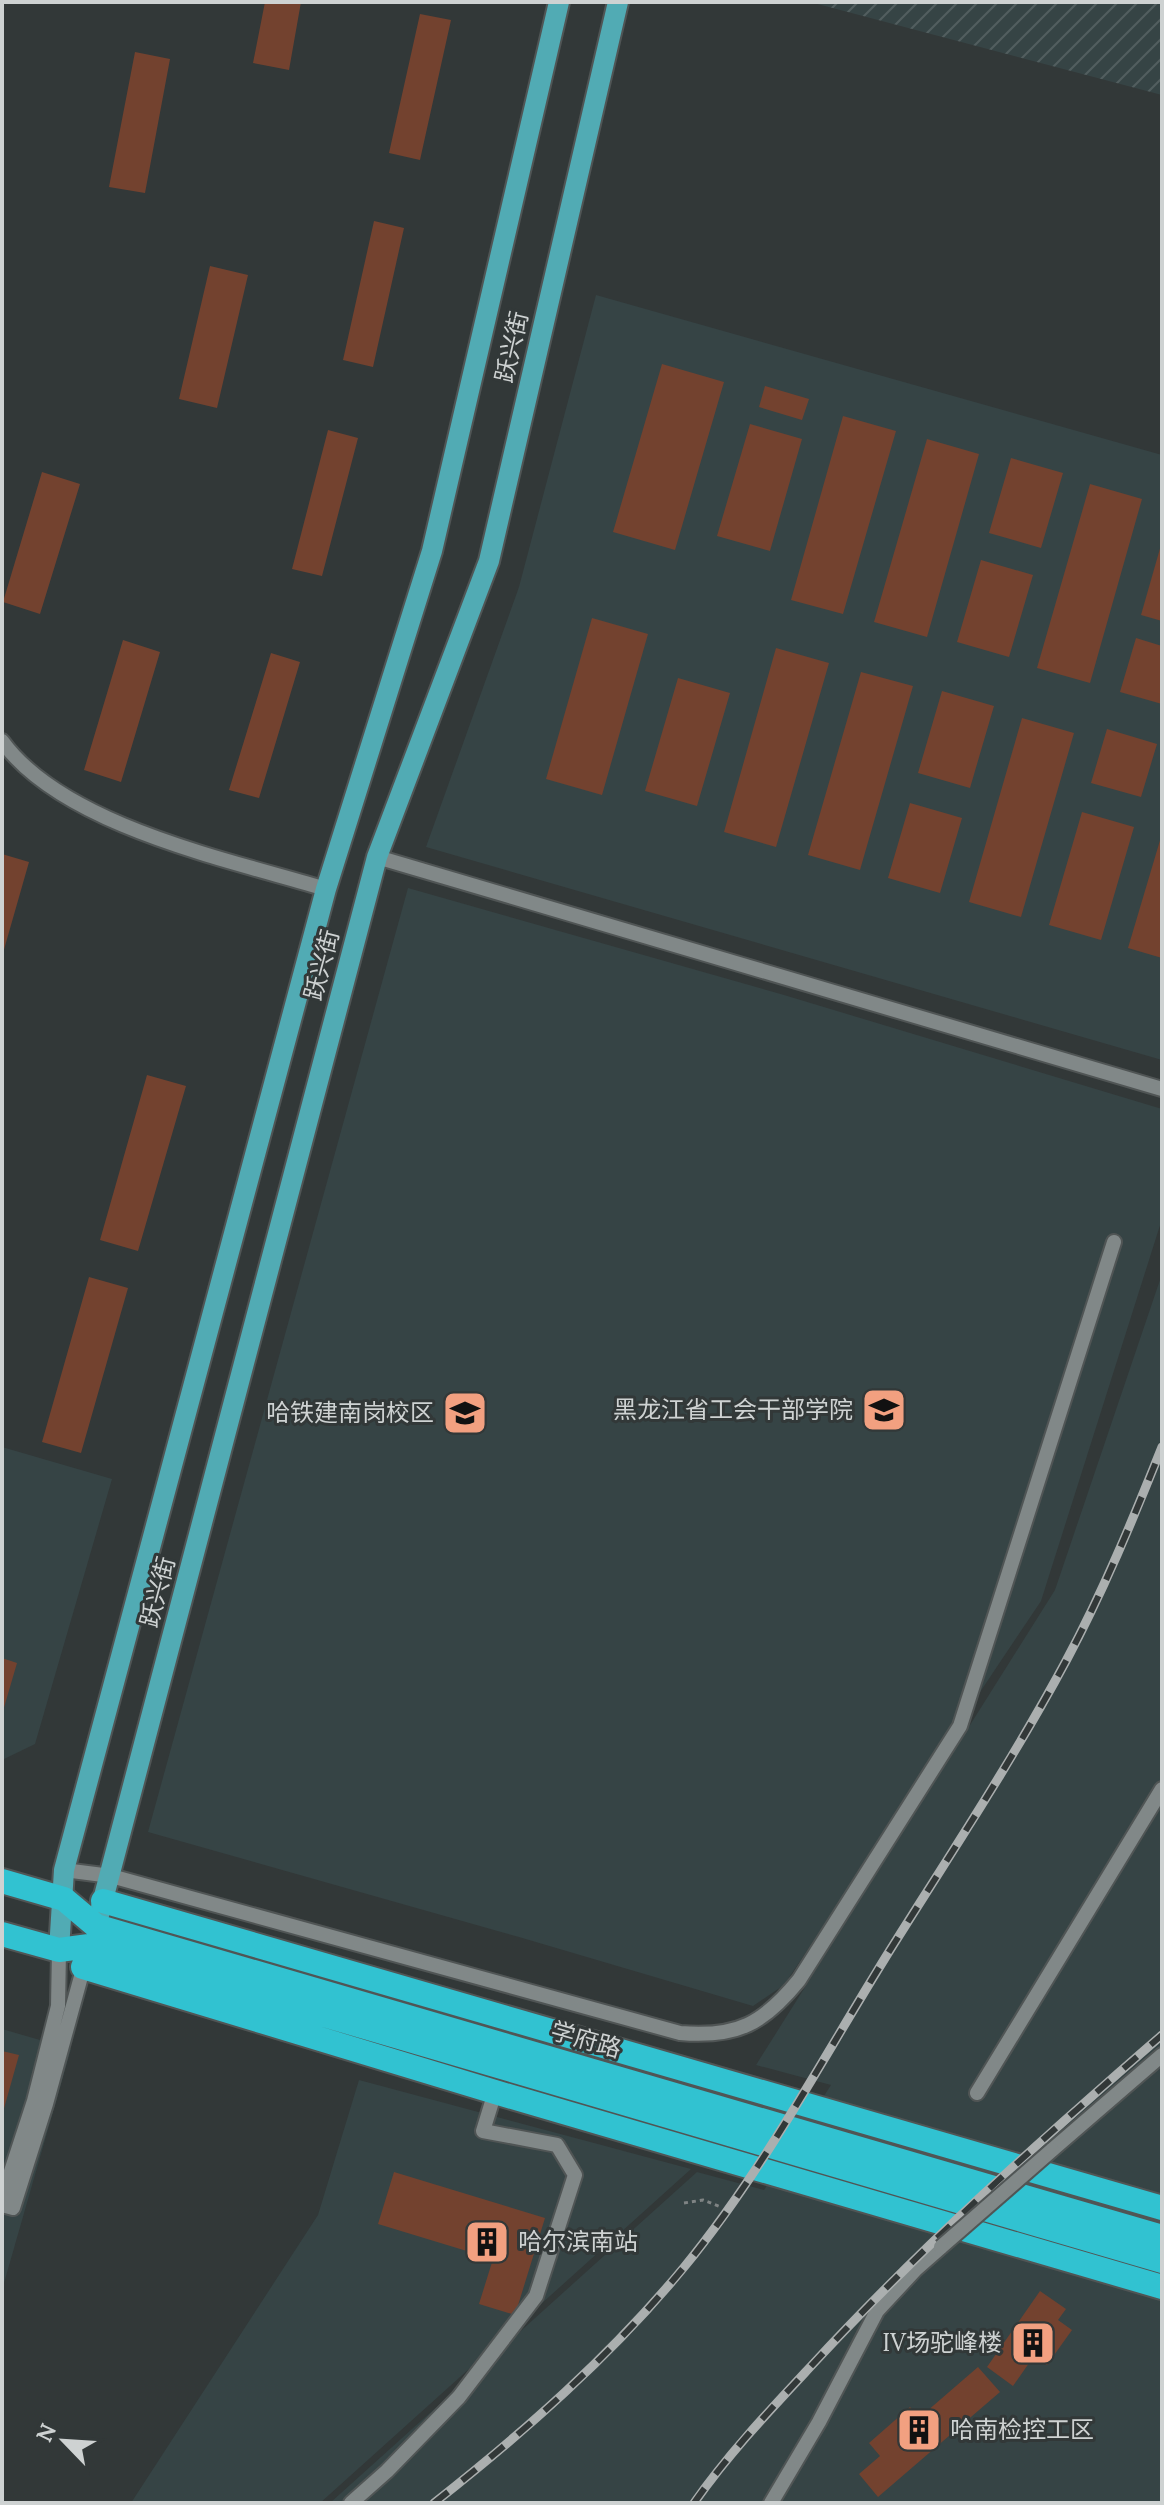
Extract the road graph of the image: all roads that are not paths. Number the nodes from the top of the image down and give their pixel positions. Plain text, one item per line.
1 (559, 2) edge
2 (618, 2) edge
3 (2, 741) edge
4 (377, 857) junction
5 (326, 889) junction
6 (1162, 1089) edge
7 (1114, 1242) dead end
8 (1162, 1789) edge
9 (64, 1870) junction
10 (111, 1876) junction
11 (2, 1881) edge
12 (64, 1899) junction
13 (103, 1901) junction
14 (2, 1934) edge
15 (89, 1946) junction
16 (59, 1950) junction
17 (1162, 2055) edge
18 (495, 2092) junction
19 (977, 2093) dead end
20 (2, 2202) edge
21 (1162, 2208) edge
22 (1162, 2237) edge
23 (1162, 2261) edge
24 (1162, 2287) edge
25 (351, 2503) edge
26 (771, 2503) edge

1 - 5 main road, 跃兴街
2 - 4 main road, 跃兴街
3 - 5 street
4 - 6 street
4 - 10 main road, 跃兴街
5 - 9 main road, 跃兴街
7 - 10 street
8 - 19 street
9 - 10 street
9 - 12 main road, 跃兴街
10 - 13 main road, 跃兴街
11 - 12 highway, 学府路
12 - 15 highway, 学府路
12 - 16 main road, 跃兴街
13 - 15 main road, 跃兴街
13 - 21 highway
14 - 16 highway, 学府路
15 - 16 highway, 学府路
15 - 18 highway
15 - 20 street
15 - 22 highway, 学府路
15 - 23 highway, 学府路
16 - 20 street
17 - 26 street, bridge
18 - 24 highway
18 - 25 street

